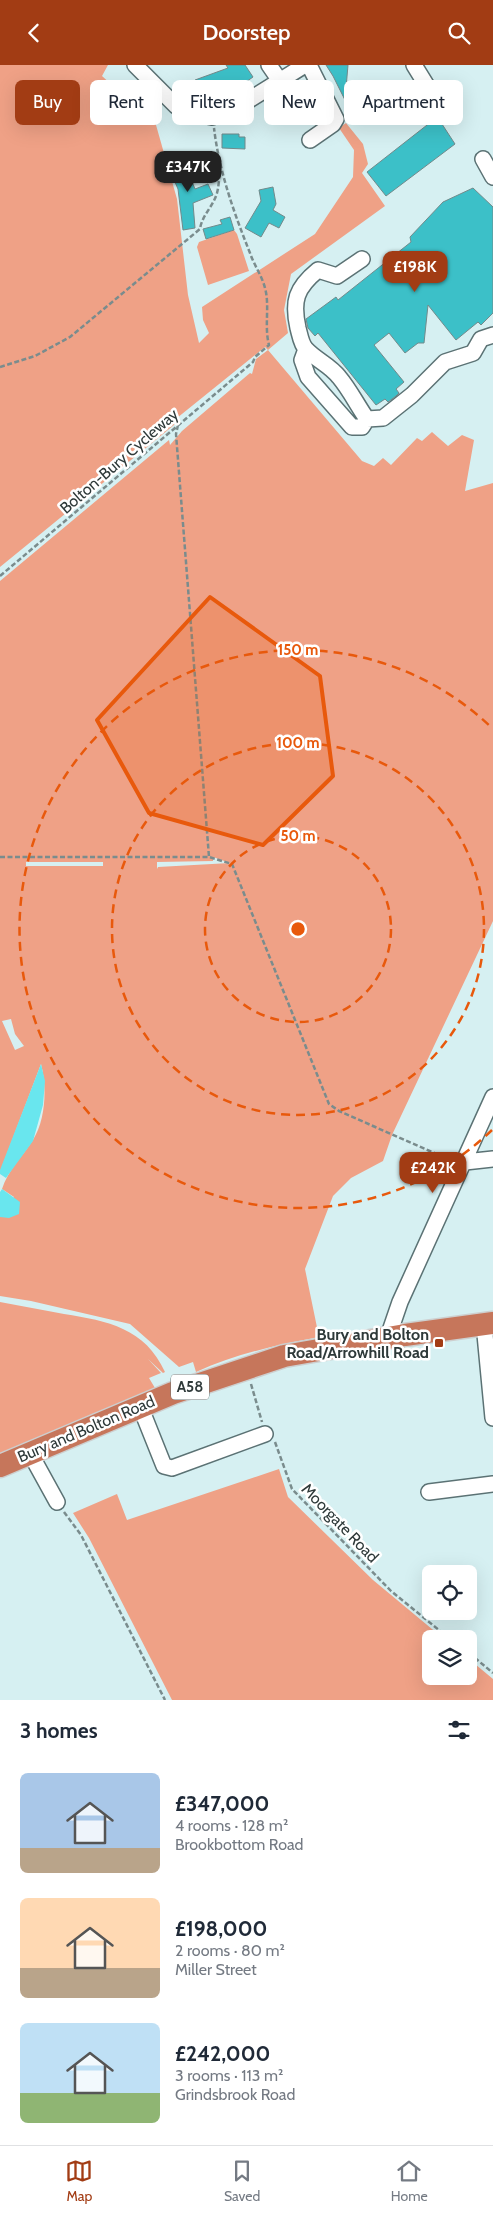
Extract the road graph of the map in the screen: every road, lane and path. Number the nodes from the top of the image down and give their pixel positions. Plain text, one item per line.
1 (135, 65) edge
2 (269, 65) edge
3 (305, 65) edge
4 (309, 65) edge
5 (414, 65) edge
6 (279, 80) edge
7 (282, 80) edge
8 (423, 80) edge
9 (172, 102) edge
10 (213, 125) edge
11 (310, 140) dead end
12 (483, 159) dead end
13 (220, 168) junction
14 (493, 177) edge
15 (362, 259) dead end
16 (487, 337) edge
17 (306, 349) junction
18 (0, 367) edge
19 (367, 419) junction
20 (178, 425) junction
21 (0, 576) edge
22 (0, 857) edge
23 (209, 857) junction
24 (493, 1097) edge
25 (493, 1159) edge
26 (464, 1164) junction
27 (488, 1323) edge
28 (388, 1337) junction
29 (246, 1367) junction
30 (140, 1406) junction
31 (493, 1418) edge
32 (265, 1434) junction
33 (30, 1453) junction
34 (0, 1466) edge
35 (493, 1484) edge
36 (430, 1491) dead end
37 (57, 1502) joint
38 (439, 1630) edge
39 (477, 1660) edge
40 (493, 1673) edge
41 (165, 1700) edge

1 - 9 street
2 - 6 street
3 - 7 street
4 - 11 street
5 - 8 street
10 - 13 path
12 - 14 street
13 - 18 path
13 - 20 path, Bolton-Bury Cycleway
15 - 17 street
16 - 19 street
17 - 19 street
17 - 19 street
20 - 21 path, Bolton-Bury Cycleway
20 - 23 path
22 - 23 path
23 - 26 path
24 - 26 street
25 - 26 street
26 - 28 street
27 - 28 highway, Bury and Bolton Road / A58
27 - 31 street
28 - 29 highway, Bury and Bolton Road / A58
29 - 30 highway, Bury and Bolton Road / A58
29 - 32 path, Moorgate Road
30 - 32 street
30 - 33 highway, Bury and Bolton Road / A58
32 - 38 path, Moorgate Road
33 - 34 highway, Bury and Bolton Road / A58
33 - 37 street
35 - 36 street
37 - 41 path
39 - 40 path

